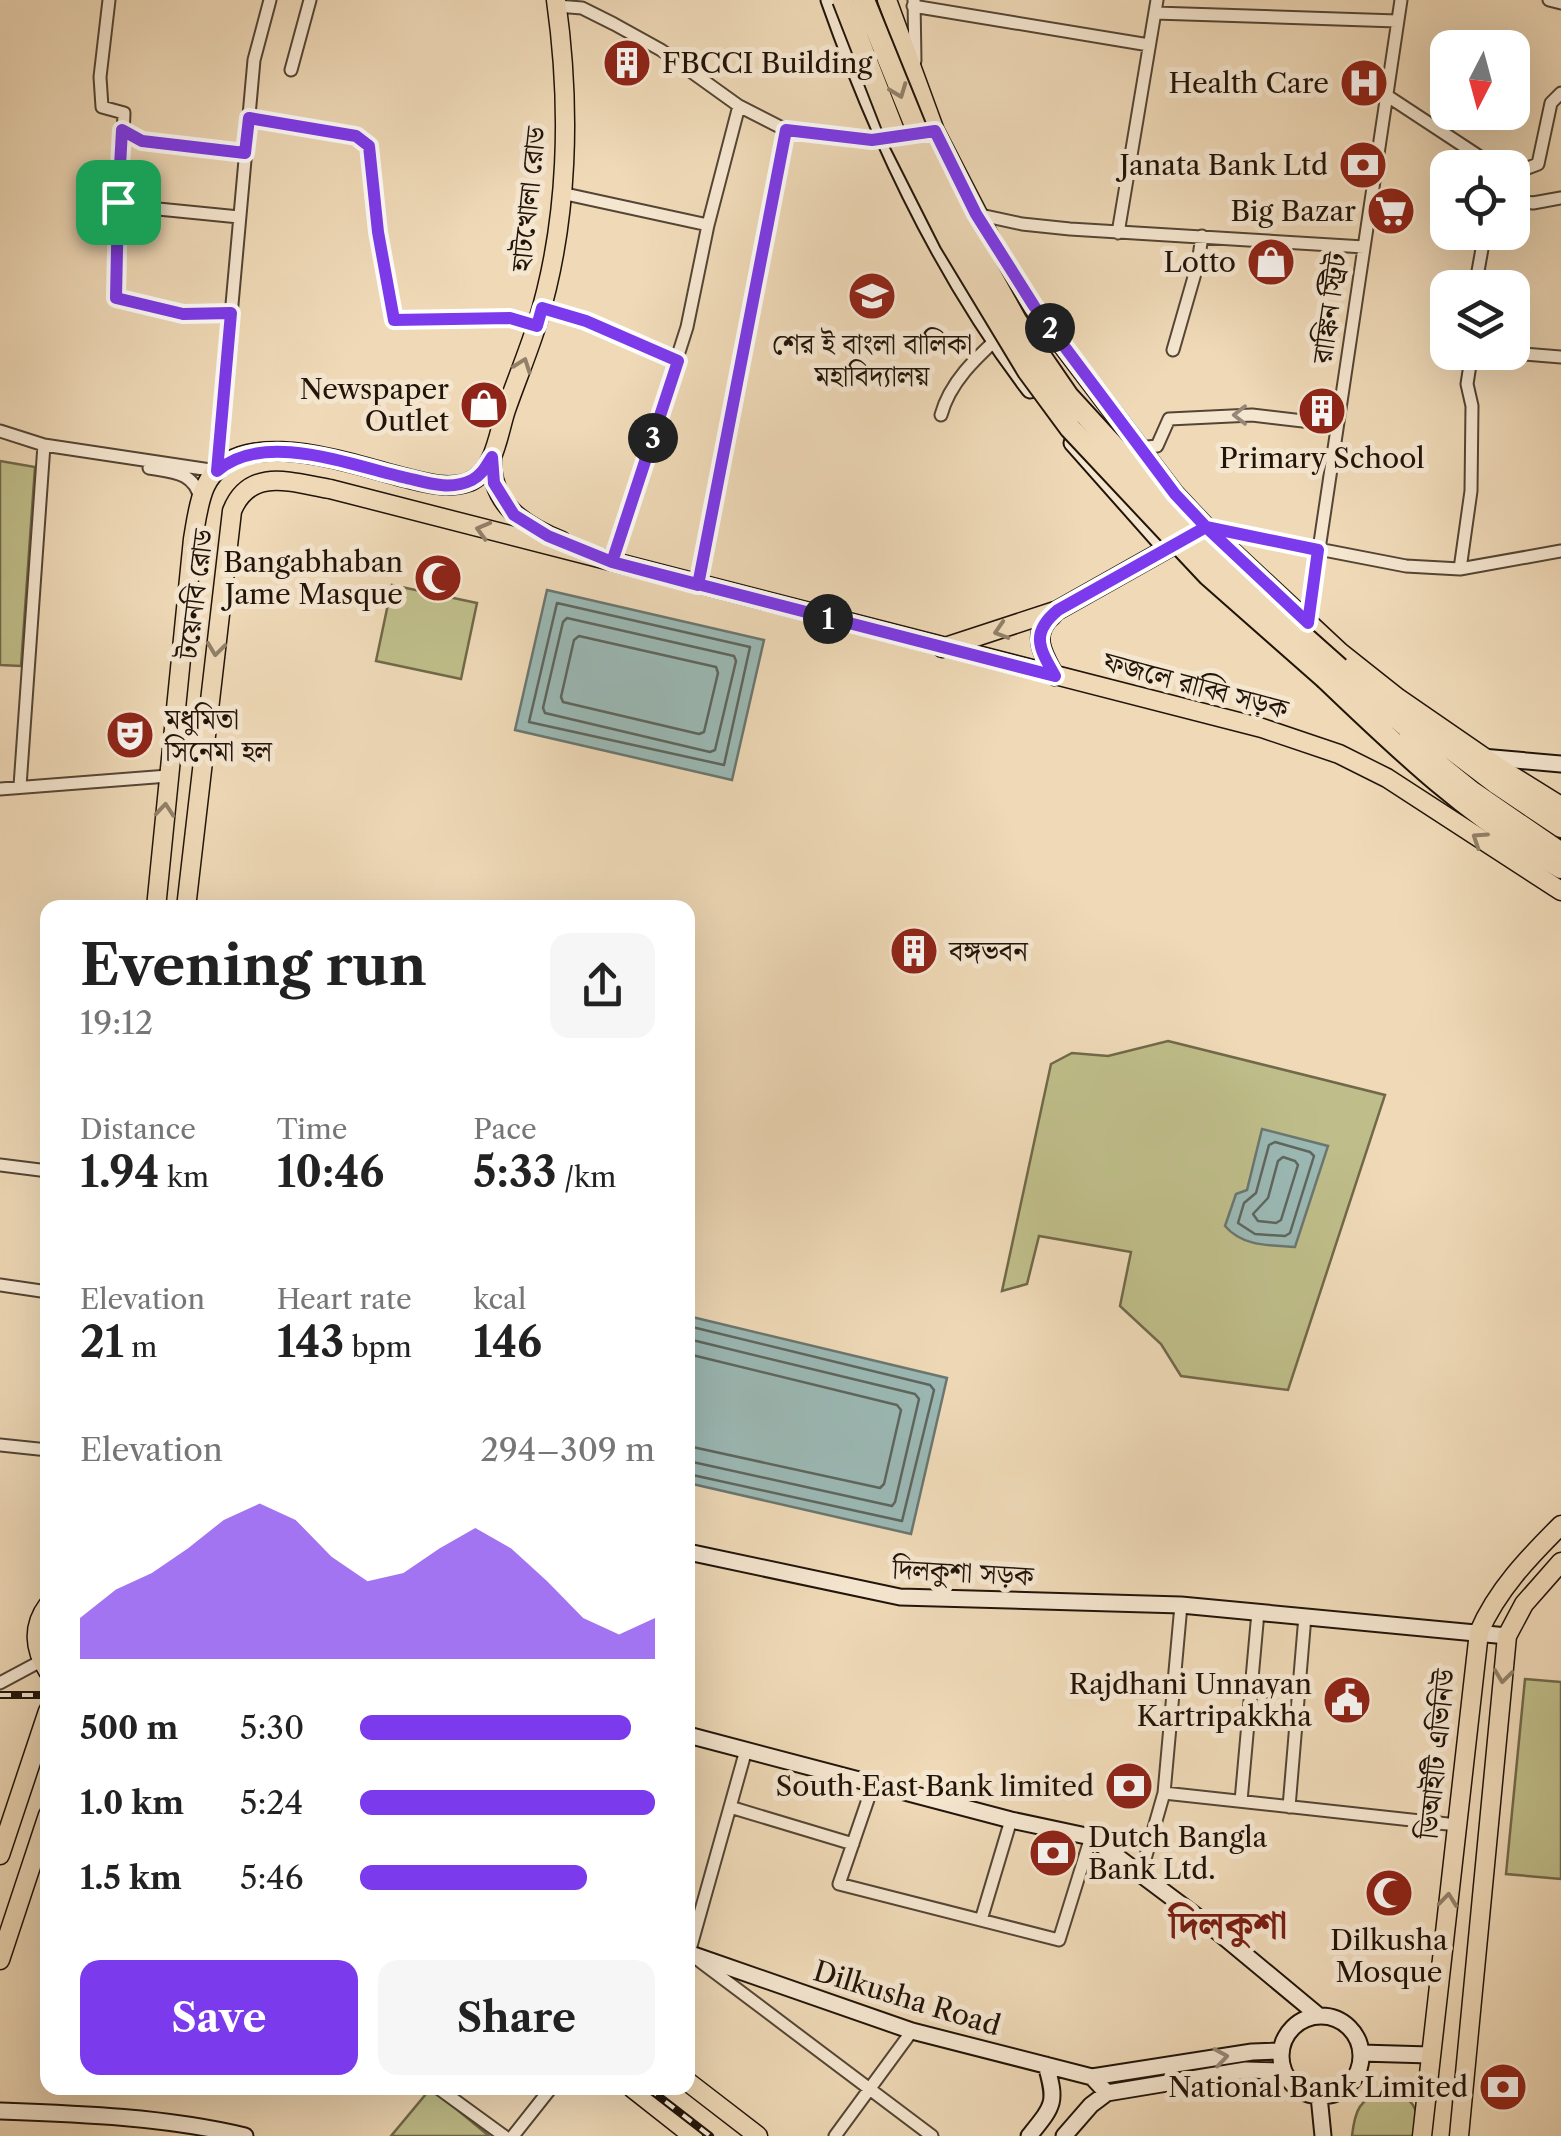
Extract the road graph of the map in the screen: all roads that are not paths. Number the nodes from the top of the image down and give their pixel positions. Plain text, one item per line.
1 (109, 0) edge
2 (270, 0) edge
3 (310, 0) edge
4 (828, 0) edge
5 (843, 0) edge
6 (864, 0) edge
7 (887, 0) edge
8 (1400, 0) edge
9 (1549, 0) edge
10 (556, 3) edge
11 (913, 3) edge
12 (1561, 3) edge
13 (1156, 6) edge
14 (1397, 21) junction
15 (1150, 45) junction
16 (291, 70) dead end
17 (915, 76) junction
18 (1561, 93) edge
19 (1386, 95) junction
20 (738, 106) junction
21 (249, 118) junction
22 (122, 130) junction
23 (786, 130) junction
24 (935, 131) junction
25 (886, 139) junction
26 (1470, 150) edge
27 (245, 153) junction
28 (1530, 167) edge
29 (561, 193) junction
30 (1561, 198) edge
31 (1530, 203) edge
32 (118, 205) junction
33 (976, 214) junction
34 (239, 218) junction
35 (708, 225) junction
36 (1118, 232) junction
37 (1202, 236) junction
38 (1364, 248) junction
39 (1034, 306) junction
40 (231, 313) junction
41 (539, 316) junction
42 (994, 342) junction
43 (1173, 350) dead end
44 (1530, 354) edge
45 (1561, 356) edge
46 (678, 361) junction
47 (1469, 370) edge
48 (941, 415) dead end
49 (1337, 425) junction
50 (0, 431) edge
51 (44, 445) junction
52 (1138, 448) junction
53 (122, 457) junction
54 (492, 457) junction
55 (217, 471) junction
56 (445, 486) junction
57 (200, 503) junction
58 (432, 516) junction
59 (1206, 527) junction
60 (1166, 549) junction
61 (1318, 550) junction
62 (1561, 550) edge
63 (612, 562) junction
64 (1460, 569) junction
65 (698, 585) junction
66 (1058, 610) junction
67 (1308, 623) junction
68 (942, 648) junction
69 (1333, 673) junction
70 (1055, 676) junction
71 (1482, 756) junction
72 (1561, 764) edge
73 (168, 776) junction
74 (20, 786) junction
75 (0, 789) edge
76 (1561, 806) edge
77 (1561, 827) edge
78 (1561, 840) edge
79 (1561, 852) edge
80 (1561, 868) edge
81 (1561, 891) edge
82 (157, 900) edge
83 (187, 900) edge
84 (0, 1165) edge
85 (40, 1170) edge
86 (0, 1285) edge
87 (40, 1291) edge
88 (0, 1445) edge
89 (40, 1449) edge
90 (1561, 1525) edge
91 (695, 1553) edge
92 (1561, 1562) edge
93 (1504, 1587) junction
94 (1524, 1604) junction
95 (1181, 1605) junction
96 (1258, 1612) junction
97 (1305, 1616) junction
98 (40, 1621) edge
99 (1479, 1632) junction
100 (1508, 1636) junction
101 (40, 1656) edge
102 (40, 1668) edge
103 (0, 1683) edge
104 (40, 1734) edge
105 (695, 1737) edge
106 (746, 1750) junction
107 (874, 1782) junction
108 (1164, 1793) junction
109 (1240, 1801) junction
110 (730, 1807) junction
111 (1289, 1807) junction
112 (1012, 1820) junction
113 (1457, 1825) junction
114 (1091, 1837) junction
115 (853, 1844) junction
116 (1, 1846) edge
117 (40, 1852) edge
118 (1141, 1873) junction
119 (981, 1920) junction
120 (695, 1929) edge
121 (695, 1955) edge
122 (695, 1958) edge
123 (0, 1960) edge
124 (1434, 2008) junction
125 (1471, 2010) junction
126 (1318, 2016) junction
127 (912, 2031) junction
128 (1280, 2051) junction
129 (1361, 2053) junction
130 (1430, 2055) junction
131 (1466, 2058) junction
132 (1046, 2065) junction
133 (1283, 2071) junction
134 (1092, 2076) junction
135 (695, 2087) edge
136 (870, 2092) junction
137 (1108, 2093) junction
138 (448, 2095) edge
139 (545, 2095) edge
140 (641, 2095) edge
141 (1319, 2096) junction
142 (0, 2111) edge
143 (245, 2136) edge
144 (504, 2136) edge
145 (513, 2136) edge
146 (693, 2136) edge
147 (758, 2136) edge
148 (836, 2136) edge
149 (932, 2136) edge
150 (1029, 2136) edge
151 (1064, 2136) edge
152 (1323, 2136) edge
153 (1422, 2136) edge
154 (1460, 2136) edge

1 - 22 street
2 - 21 street
3 - 16 street
4 - 25 street
5 - 69 highway, bridge
6 -> 69 highway, bridge
7 - 17 main road
8 - 14 street, রাঙ্কিন স্ট্রিট
9 - 12 street
10 - 20 street
10 - 29 main road, হাটখোলা রোড
11 - 15 street
11 - 17 street
13 - 14 street
13 - 15 street
14 - 19 street, রাঙ্কিন স্ট্রিট
15 - 36 street
17 - 24 main road
18 - 28 street
19 - 26 street
19 - 38 street, রাঙ্কিন স্ট্রিট
20 - 23 street
20 - 35 street
21 - 27 street
21 - 41 street
22 - 27 street
22 - 32 street
23 - 25 street
23 - 65 street
24 - 25 street
24 - 33 main road
25 - 42 street
27 - 34 street
29 - 35 street
29 - 41 main road, হাটখোলা রোড
30 - 31 street
32 - 34 street
32 - 40 street
33 - 36 street
33 - 39 main road
34 - 40 street
35 - 46 street
36 - 37 street
37 - 38 street
37 - 43 street
38 - 49 street, রাঙ্কিন স্ট্রিট
39 - 42 street
39 - 52 main road
40 - 55 street
41 - 46 street
54 -> 41 main road, হাটখোলা রোড
42 - 48 street
42 - 60 street
44 - 45 street
46 - 63 street
47 - 64 street
49 -> 52 street
49 - 61 street, রাঙ্কিন স্ট্রিট
50 - 51 street
51 - 53 street
51 - 74 street
52 - 59 main road
53 - 55 street
53 - 57 street
54 - 56 main road
54 - 63 main road
55 - 56 main road
55 - 57 main road, টয়েনবি রোড
56 - 58 main road
57 - 73 main road, টয়েনবি রোড
63 -> 58 main road, টয়েনবি রোড
58 -> 83 main road, টয়েনবি রোড
59 - 60 main road
59 - 61 street
59 - 67 main road
60 - 66 main road
61 - 64 street
61 - 67 street, রাঙ্কিন স্ট্রিট
62 - 64 street
63 - 65 main road, ফজলে রাব্বি সড়ক
65 - 68 main road, ফজলে রাব্বি সড়ক
66 -> 68 main road
66 - 70 main road
67 - 71 main road
68 - 70 main road, ফজলে রাব্বি সড়ক
69 - 77 highway
69 - 78 highway
69 - 79 highway
69 - 80 highway
81 -> 70 main road, ফজলে রাব্বি সড়ক
71 - 72 street
71 - 76 main road
73 - 74 street
82 -> 73 main road, টয়েনবি রোড
74 - 75 street
84 - 85 street
86 - 87 street
88 - 89 street
90 - 93 main road, ডিআইটি এভিনিউ
91 - 95 street, দিলকুশা সড়ক
92 - 94 main road
93 - 94 main road
93 - 99 main road, ডিআইটি এভিনিউ
94 - 100 main road
95 - 96 street, দিলকুশা সড়ক
95 - 108 street
96 - 97 street, দিলকুশা সড়ক
96 - 109 street
97 - 99 street, দিলকুশা সড়ক
97 - 111 street
98 - 101 main road
99 - 100 street, দিলকুশা সড়ক
99 - 113 main road, ডিআইটি এভিনিউ
100 -> 125 main road
102 - 103 street
104 - 116 main road
105 - 106 street
106 - 107 street
106 - 110 street
107 - 112 street
107 - 115 street
108 - 109 street
108 - 118 street
109 - 111 street
110 - 115 street
110 - 120 street
111 - 113 street
112 - 114 street
112 - 119 street
124 -> 113 main road, ডিআইটি এভিনিউ
114 - 118 street
114 - 119 street
115 - 119 street
117 - 123 main road
118 - 126 street
121 - 127 street, Dilkusha Road
122 - 136 street
124 - 125 main road
124 - 130 main road, ডিআইটি এভিনিউ
125 - 131 main road
126 - 128 street
126 - 129 street
127 - 132 street, Dilkusha Road
127 - 136 street
128 - 133 street
134 -> 128 street
129 - 130 street
129 - 141 street
130 - 131 main road
130 - 153 main road, ডিআইটি এভিনিউ
131 - 154 main road
132 - 134 street, Dilkusha Road
132 - 150 street
133 - 137 street
133 - 141 street
134 - 137 street
135 - 147 main road
136 - 148 street
136 - 149 street
137 - 151 street
138 - 144 street
139 - 145 street
140 - 146 main road
141 - 152 street
142 - 143 street

